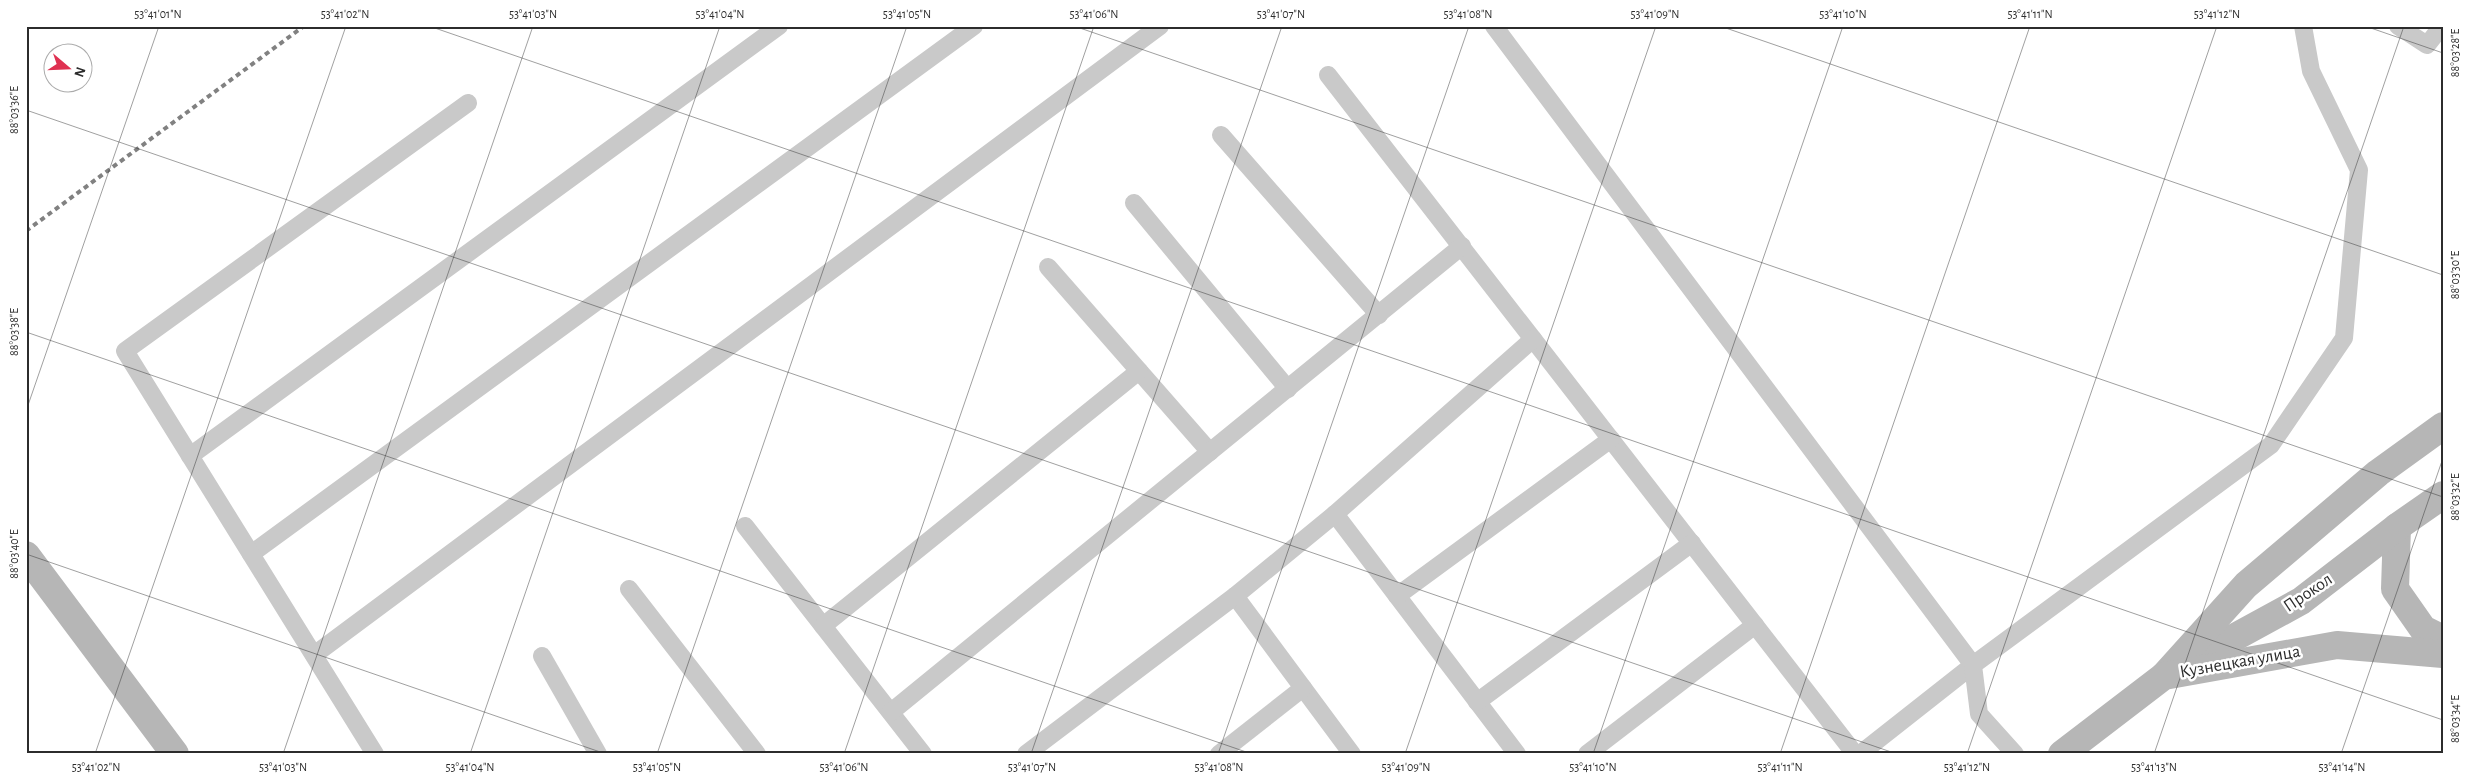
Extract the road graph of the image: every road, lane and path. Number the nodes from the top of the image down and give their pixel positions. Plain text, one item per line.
1 (779, 26) edge
2 (974, 26) edge
3 (1160, 26) edge
4 (1494, 26) edge
5 (2303, 26) edge
6 (2398, 26) edge
7 (2442, 26) edge
8 (1328, 75) dead end
9 (468, 103) dead end
10 (1222, 135) dead end
11 (1134, 203) dead end
12 (1462, 246) junction
13 (1048, 267) dead end
14 (1378, 314) junction
15 (1533, 339) junction
16 (1139, 371) junction
17 (1288, 389) junction
18 (2443, 426) edge
19 (1611, 438) junction
20 (1210, 452) junction
21 (190, 456) junction
22 (2443, 495) edge
23 (1335, 514) junction
24 (745, 526) dead end
25 (2397, 527) junction
26 (1692, 543) junction
27 (251, 554) junction
28 (26, 555) edge
29 (629, 589) dead end
30 (1234, 596) junction
31 (1397, 596) junction
32 (1755, 625) junction
33 (823, 626) junction
34 (2443, 639) edge
35 (2443, 654) edge
36 (314, 656) junction
37 (542, 656) dead end
38 (1972, 666) junction
39 (2164, 676) junction
40 (1303, 688) junction
41 (1478, 702) junction
42 (891, 712) junction
43 (175, 754) edge
44 (375, 754) edge
45 (598, 754) edge
46 (757, 754) edge
47 (923, 754) edge
48 (1026, 754) edge
49 (1219, 754) edge
50 (1352, 754) edge
51 (1517, 754) edge
52 (1587, 754) edge
53 (1855, 754) edge
54 (1860, 754) edge
55 (2015, 754) edge
56 (2062, 754) edge

1 - 21 lane
2 - 27 lane
3 - 36 lane
4 - 38 lane
5 - 38 lane
6 - 7 lane
8 - 12 lane
9 - 21 lane
10 - 14 lane
11 - 17 lane
12 - 14 lane
12 - 15 lane
13 - 16 lane
14 - 17 lane
15 - 19 lane
15 - 23 lane
16 - 20 lane
16 - 33 lane
17 - 20 lane
18 - 39 main road
19 - 26 lane
19 - 31 lane
20 - 42 lane
21 - 27 lane
22 - 25 main road, Прокол
23 - 30 lane
23 - 31 lane
24 - 33 lane
25 - 34 main road
25 - 39 main road, Прокол
26 - 32 lane
26 - 41 lane
27 - 36 lane
28 - 43 main road
29 - 46 lane
30 - 40 lane
30 - 48 lane
31 - 41 lane
32 - 52 lane
32 - 53 lane
33 - 42 lane
35 - 39 main road, Кузнецкая улица
36 - 44 lane
37 - 45 lane
38 - 54 lane
38 - 55 lane
39 - 56 main road, Кузнецкая улица
40 - 49 lane
40 - 50 lane
41 - 51 lane
42 - 47 lane

